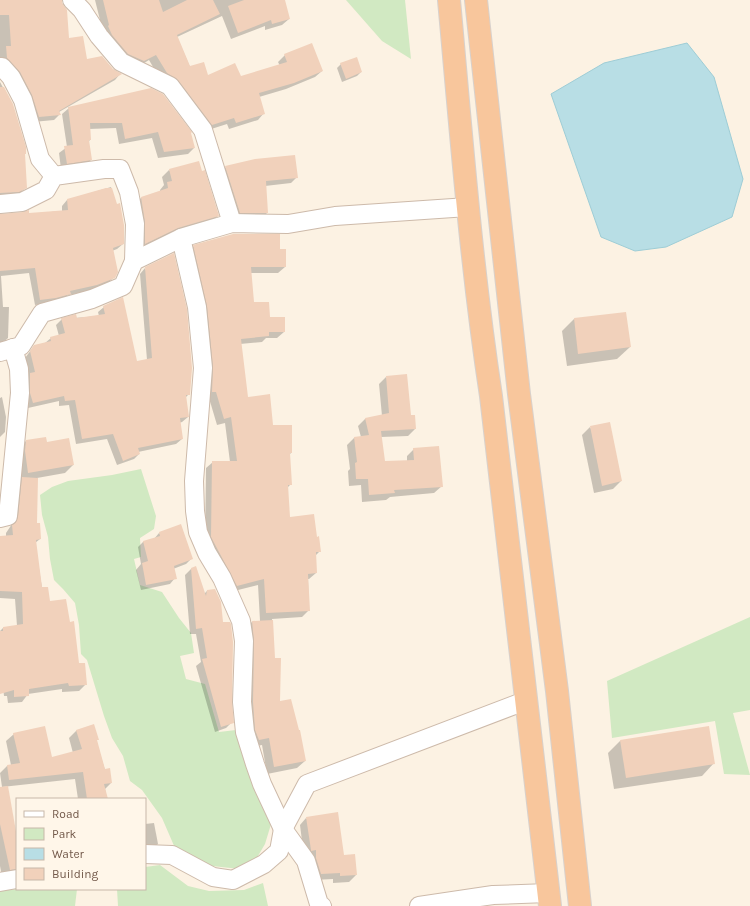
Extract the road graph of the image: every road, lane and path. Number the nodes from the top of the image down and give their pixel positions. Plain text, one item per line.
1 (72, 0) edge
2 (449, 0) edge
3 (476, 0) edge
4 (0, 67) edge
5 (54, 176) junction
6 (0, 204) edge
7 (468, 207) junction
8 (232, 223) junction
9 (181, 238) junction
10 (134, 261) junction
11 (6, 350) edge
12 (0, 518) edge
13 (525, 701) junction
14 (283, 829) junction
15 (146, 854) edge
16 (16, 879) edge
17 (0, 882) edge
18 (549, 899) edge
19 (322, 906) edge
20 (419, 906) edge
21 (580, 906) edge

1 - 8 street
2 - 7 highway
3 - 21 highway
4 - 5 street
5 - 6 street
5 - 10 street
7 - 8 street
7 - 13 highway
8 - 9 street
9 - 10 street
9 - 14 street
10 - 11 street
11 - 12 street
13 - 14 street
13 - 18 highway
14 - 15 street
14 - 19 street
16 - 17 street
18 - 20 street

